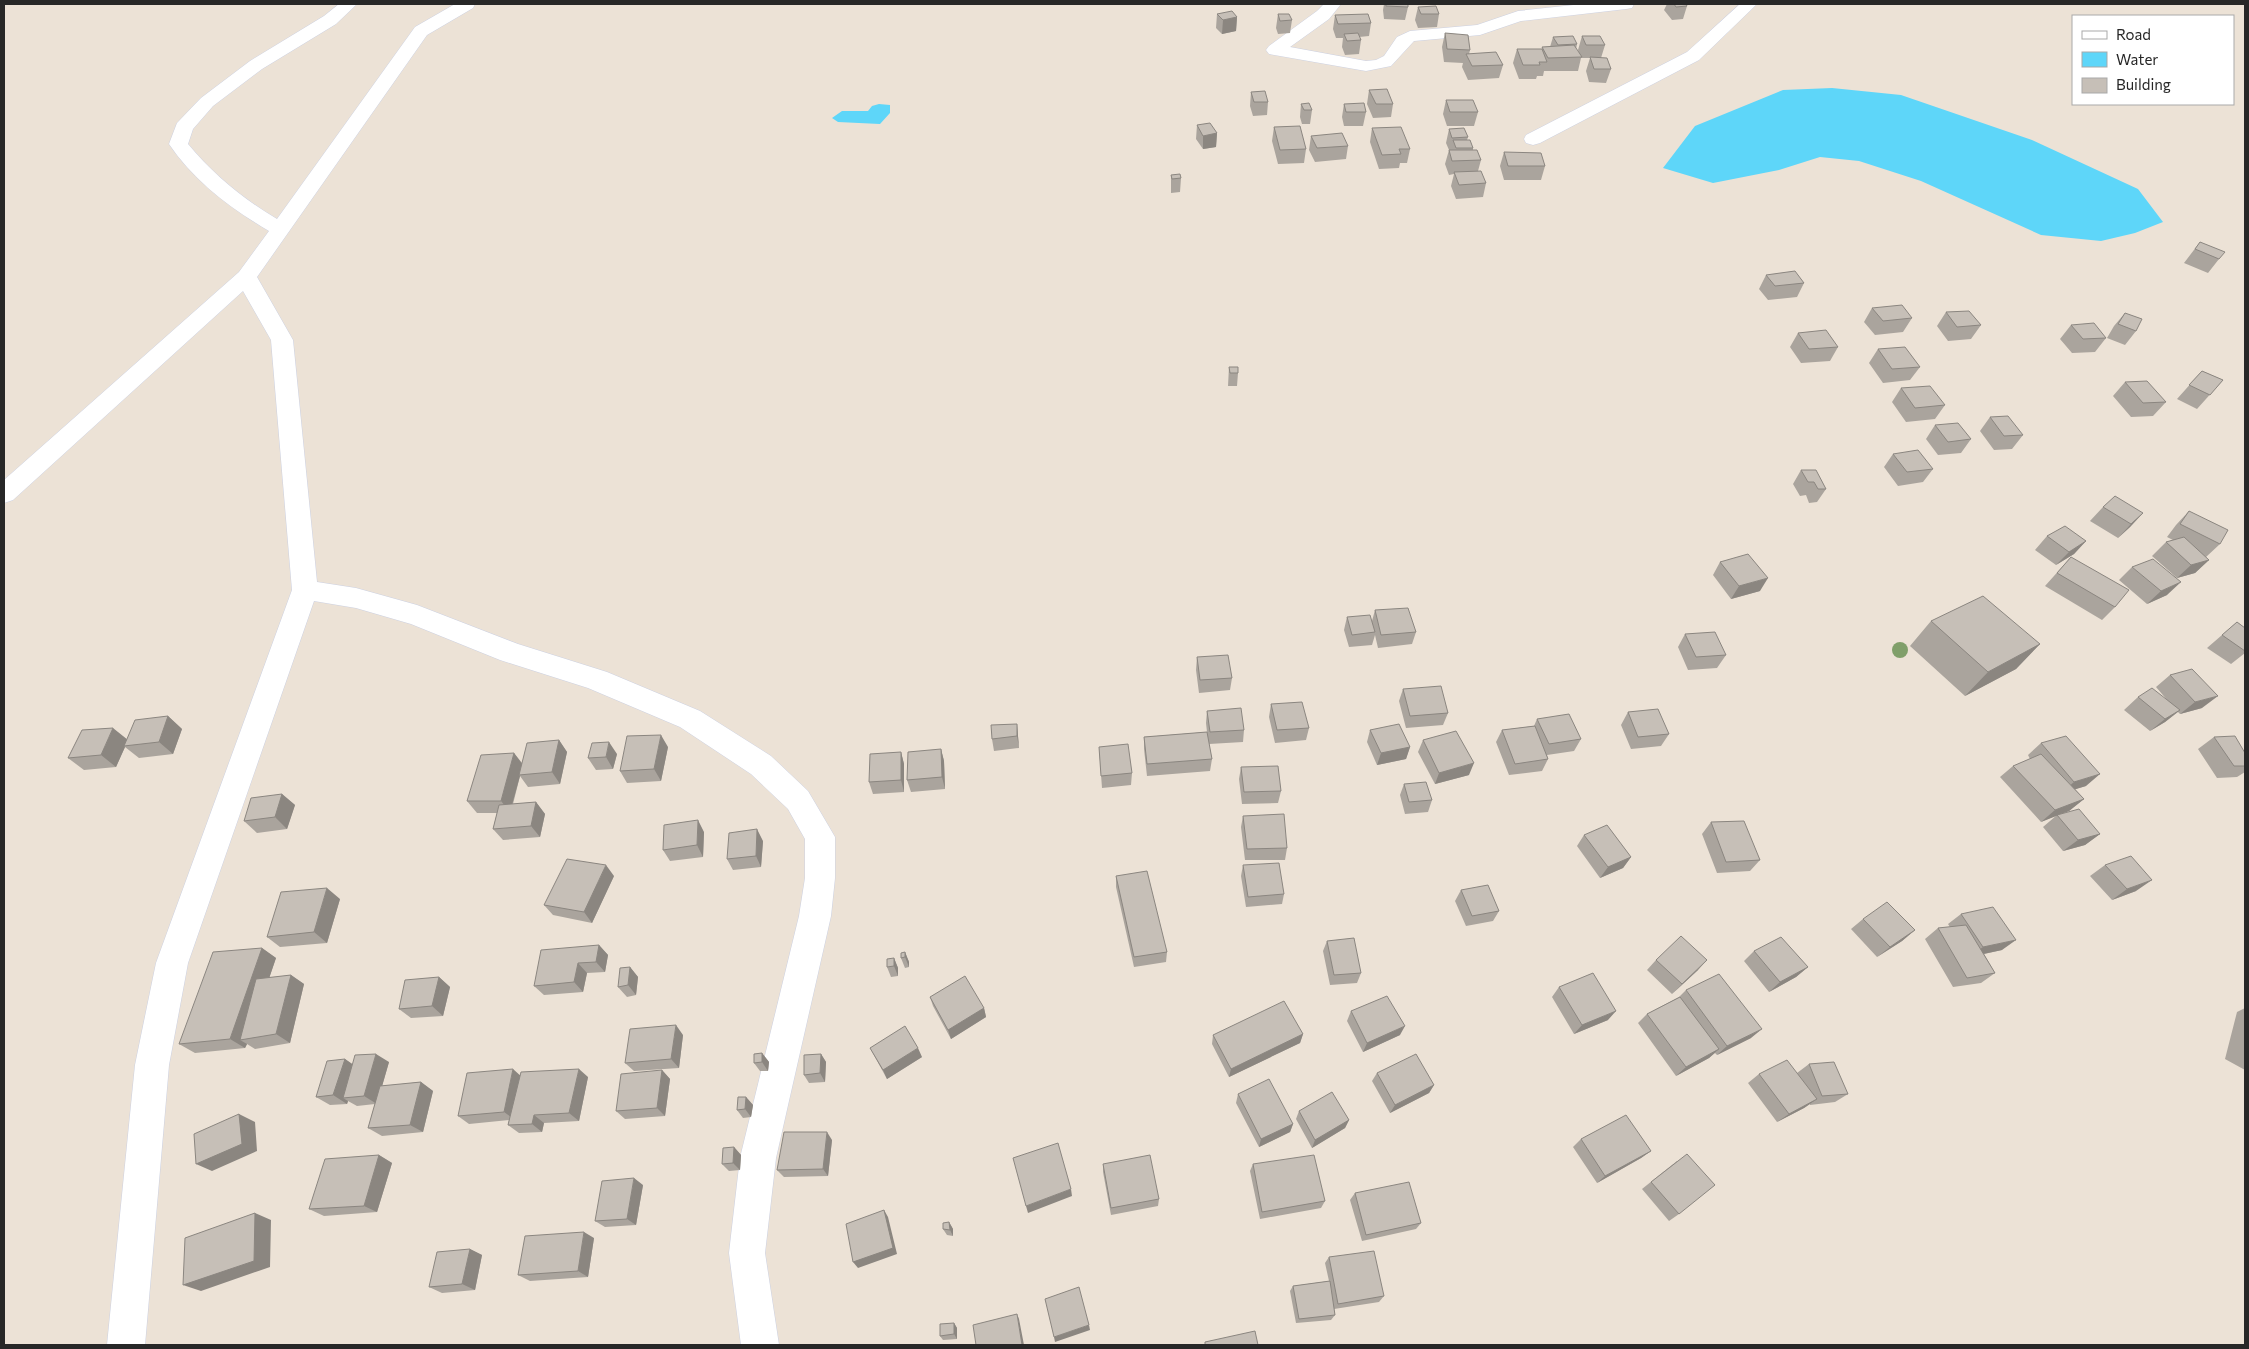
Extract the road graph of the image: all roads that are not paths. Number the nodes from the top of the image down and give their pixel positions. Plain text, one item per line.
1 (349, 4) edge
2 (467, 4) edge
3 (1333, 4) edge
4 (1626, 4) edge
5 (1749, 4) edge
6 (1533, 139) dead end
7 (280, 229) junction
8 (246, 277) junction
9 (4, 494) edge
10 (305, 590) junction
11 (126, 1345) edge
12 (760, 1345) edge

1 - 7 street
2 - 7 street
3 - 4 street
5 - 6 street
7 - 8 street
8 - 9 street
8 - 10 street
10 - 11 street
10 - 12 street

